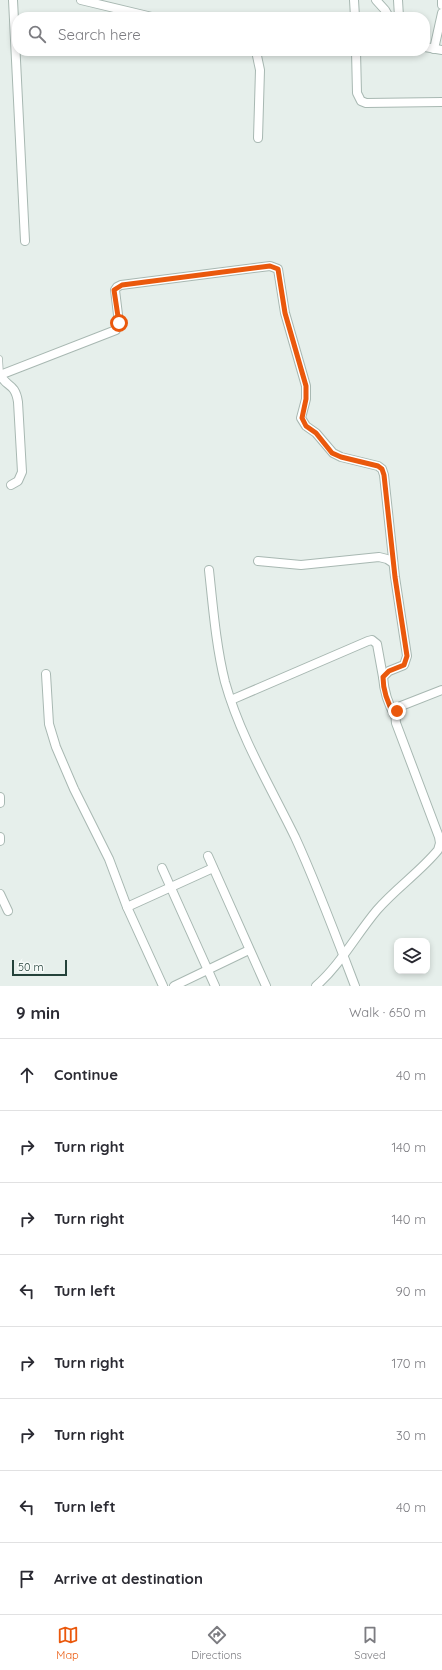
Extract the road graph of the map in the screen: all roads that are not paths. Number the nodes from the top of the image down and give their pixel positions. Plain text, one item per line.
1 (13, 0) edge
2 (81, 0) edge
3 (354, 0) edge
4 (376, 0) edge
5 (398, 0) edge
6 (442, 0) edge
7 (442, 5) edge
8 (14, 12) edge
9 (131, 12) edge
10 (354, 12) edge
11 (386, 12) edge
12 (399, 12) edge
13 (442, 13) edge
14 (438, 49) edge
15 (16, 56) edge
16 (257, 56) edge
17 (356, 56) edge
18 (442, 102) edge
19 (258, 138) dead end
20 (25, 241) dead end
21 (0, 358) edge
22 (1, 375) edge
23 (0, 384) edge
24 (9, 384) junction
25 (11, 485) dead end
26 (258, 561) dead end
27 (393, 562) junction
28 (209, 570) dead end
29 (46, 674) dead end
30 (383, 677) junction
31 (442, 690) edge
32 (231, 700) junction
33 (395, 716) junction
34 (0, 797) edge
35 (0, 803) edge
36 (0, 837) edge
37 (0, 841) edge
38 (208, 856) dead end
39 (162, 868) dead end
40 (213, 868) junction
41 (171, 887) junction
42 (0, 894) edge
43 (127, 907) junction
44 (8, 911) dead end
45 (250, 950) junction
46 (344, 957) junction
47 (208, 970) junction
48 (163, 986) edge
49 (174, 986) edge
50 (215, 986) edge
51 (266, 986) edge
52 (316, 986) edge
53 (355, 986) edge

1 - 8 street
2 - 9 street
3 - 10 street
4 - 11 street
5 - 12 street
6 - 7 street
13 - 14 street
15 - 20 street
16 - 19 street
17 - 18 street
21 - 22 lane
22 - 24 street
22 - 27 street
23 - 24 street
24 - 25 street
26 - 27 street
27 - 30 street
28 - 32 street
29 - 43 street
30 - 32 street
30 - 33 street
31 - 33 street
32 - 46 street
33 - 46 street
34 - 35 street
36 - 37 street
38 - 40 street
39 - 41 street
40 - 41 street
40 - 45 street
41 - 43 street
41 - 47 street
42 - 44 street
43 - 48 street
45 - 47 street
45 - 51 street
46 - 52 street
46 - 53 street
47 - 49 street
47 - 50 street

